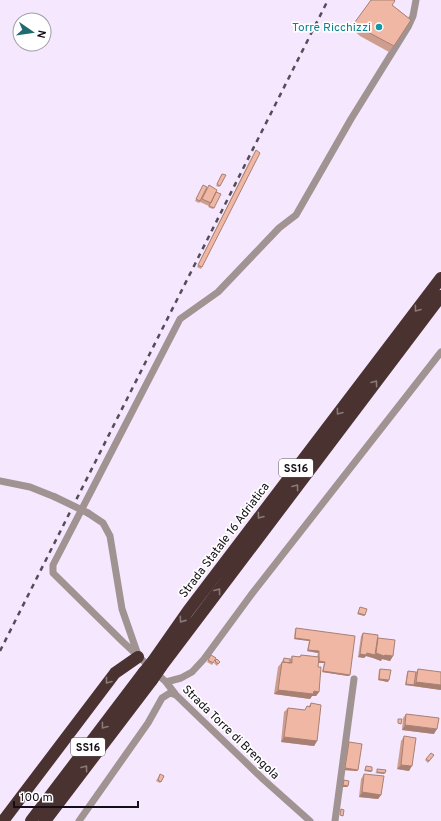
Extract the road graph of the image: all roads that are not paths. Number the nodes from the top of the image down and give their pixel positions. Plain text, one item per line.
1 (416, 0) edge
2 (441, 278) edge
3 (441, 296) edge
4 (441, 352) edge
5 (0, 481) edge
6 (138, 657) junction
7 (157, 664) junction
8 (148, 676) junction
9 (354, 679) dead end
10 (166, 682) junction
11 (176, 695) junction
12 (3, 821) edge
13 (31, 821) edge
14 (45, 821) edge
15 (79, 821) edge
16 (310, 821) edge
17 (335, 821) edge

1 - 6 street, Strada Torre di Brengola
2 -> 7 highway, Strada Statale 16 Adriatica / SS16
7 -> 3 highway, Strada Statale 16 Adriatica / SS16
4 - 10 street
5 - 6 street, bridge
6 - 10 street, Strada Torre di Brengola
6 -> 12 highway
7 - 8 highway, Strada Statale 16 Adriatica / SS16, bridge
8 -> 13 highway, Strada Statale 16 Adriatica / SS16
14 -> 8 highway, Strada Statale 16 Adriatica / SS16
9 - 17 street
10 - 11 street, Strada Torre di Brengola
11 - 15 street
11 - 16 street, Strada Torre di Brengola

